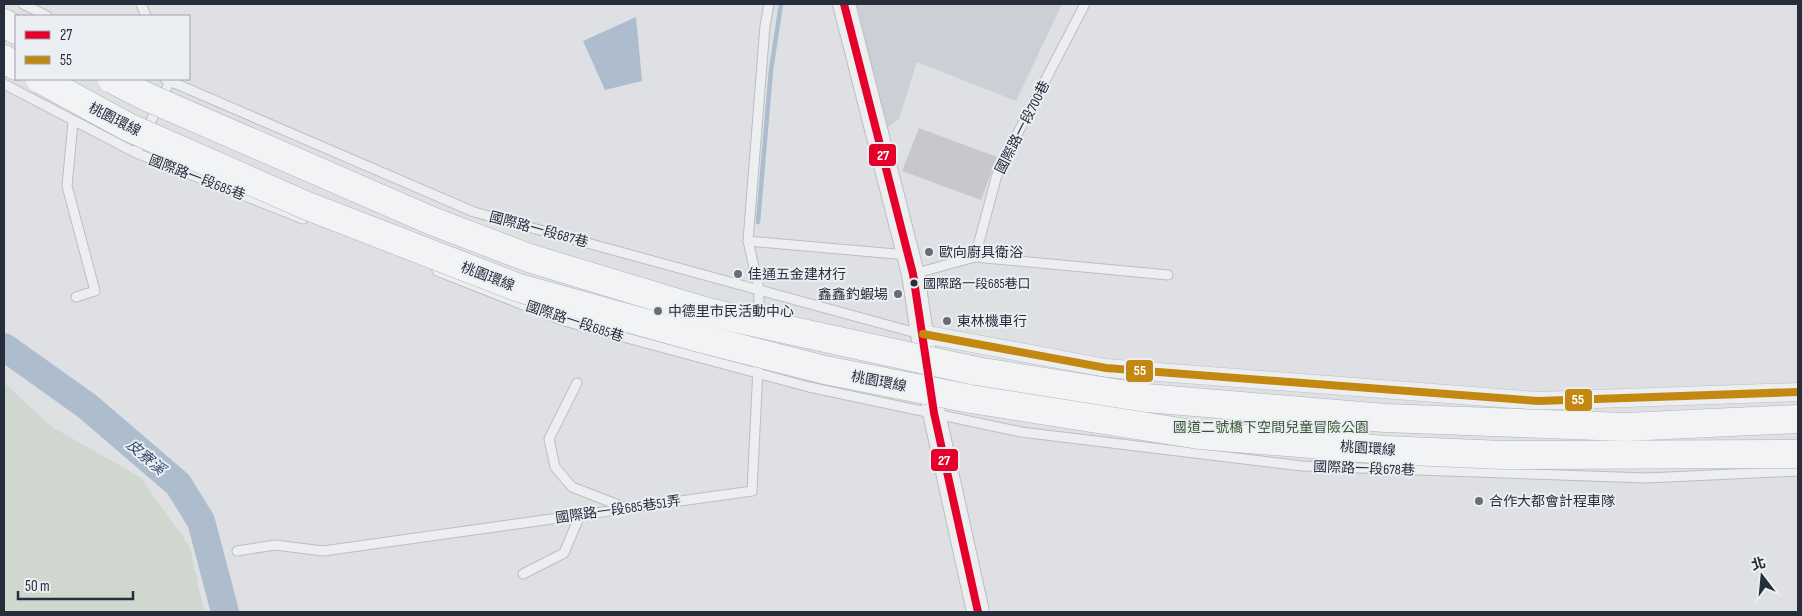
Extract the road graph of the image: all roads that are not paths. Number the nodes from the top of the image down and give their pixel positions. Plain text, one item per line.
1 (23, 4) edge
2 (769, 4) edge
3 (844, 4) edge
4 (1085, 4) edge
5 (45, 15) edge
6 (4, 23) edge
7 (15, 29) edge
8 (4, 59) edge
9 (15, 65) edge
10 (42, 80) edge
11 (114, 80) edge
12 (168, 80) edge
13 (4, 84) edge
14 (73, 122) junction
15 (136, 153) junction
16 (313, 222) dead end
17 (748, 241) junction
18 (975, 257) junction
19 (910, 264) junction
20 (424, 266) dead end
21 (1168, 275) dead end
22 (759, 289) junction
23 (76, 297) dead end
24 (923, 334) junction
25 (758, 373) junction
26 (577, 383) dead end
27 (1798, 392) edge
28 (934, 414) junction
29 (1798, 419) edge
30 (1798, 454) edge
31 (1798, 471) edge
32 (626, 508) junction
33 (580, 514) junction
34 (237, 551) dead end
35 (523, 574) dead end
36 (978, 612) edge

1 - 5 lane
2 - 17 lane, 國際路一段685巷51弄
3 - 19 street
4 - 18 lane, 國際路一段700巷
6 - 7 highway
8 - 9 highway
10 - 30 highway, 桃園環線, bridge
11 - 29 highway, bridge
12 - 15 lane, 國際路一段685巷
12 - 22 lane, 國際路一段687巷
13 - 14 lane
14 - 15 lane
14 - 23 lane
15 - 16 lane, 國際路一段685巷
17 - 19 lane
17 - 22 lane, 國際路一段685巷51弄
18 - 19 lane
18 - 21 lane
19 - 24 street
20 - 25 lane, 國際路一段685巷
22 - 24 lane, 國際路一段687巷
22 - 25 lane, 國際路一段685巷51弄
24 - 27 street
24 - 28 street
25 - 28 lane, 國際路一段685巷
25 - 32 lane, 國際路一段685巷51弄
26 - 32 lane
28 - 31 lane, 國際路一段678巷
28 - 36 street
32 - 33 lane, 國際路一段685巷51弄
33 - 34 lane, 國際路一段685巷51弄
33 - 35 lane

